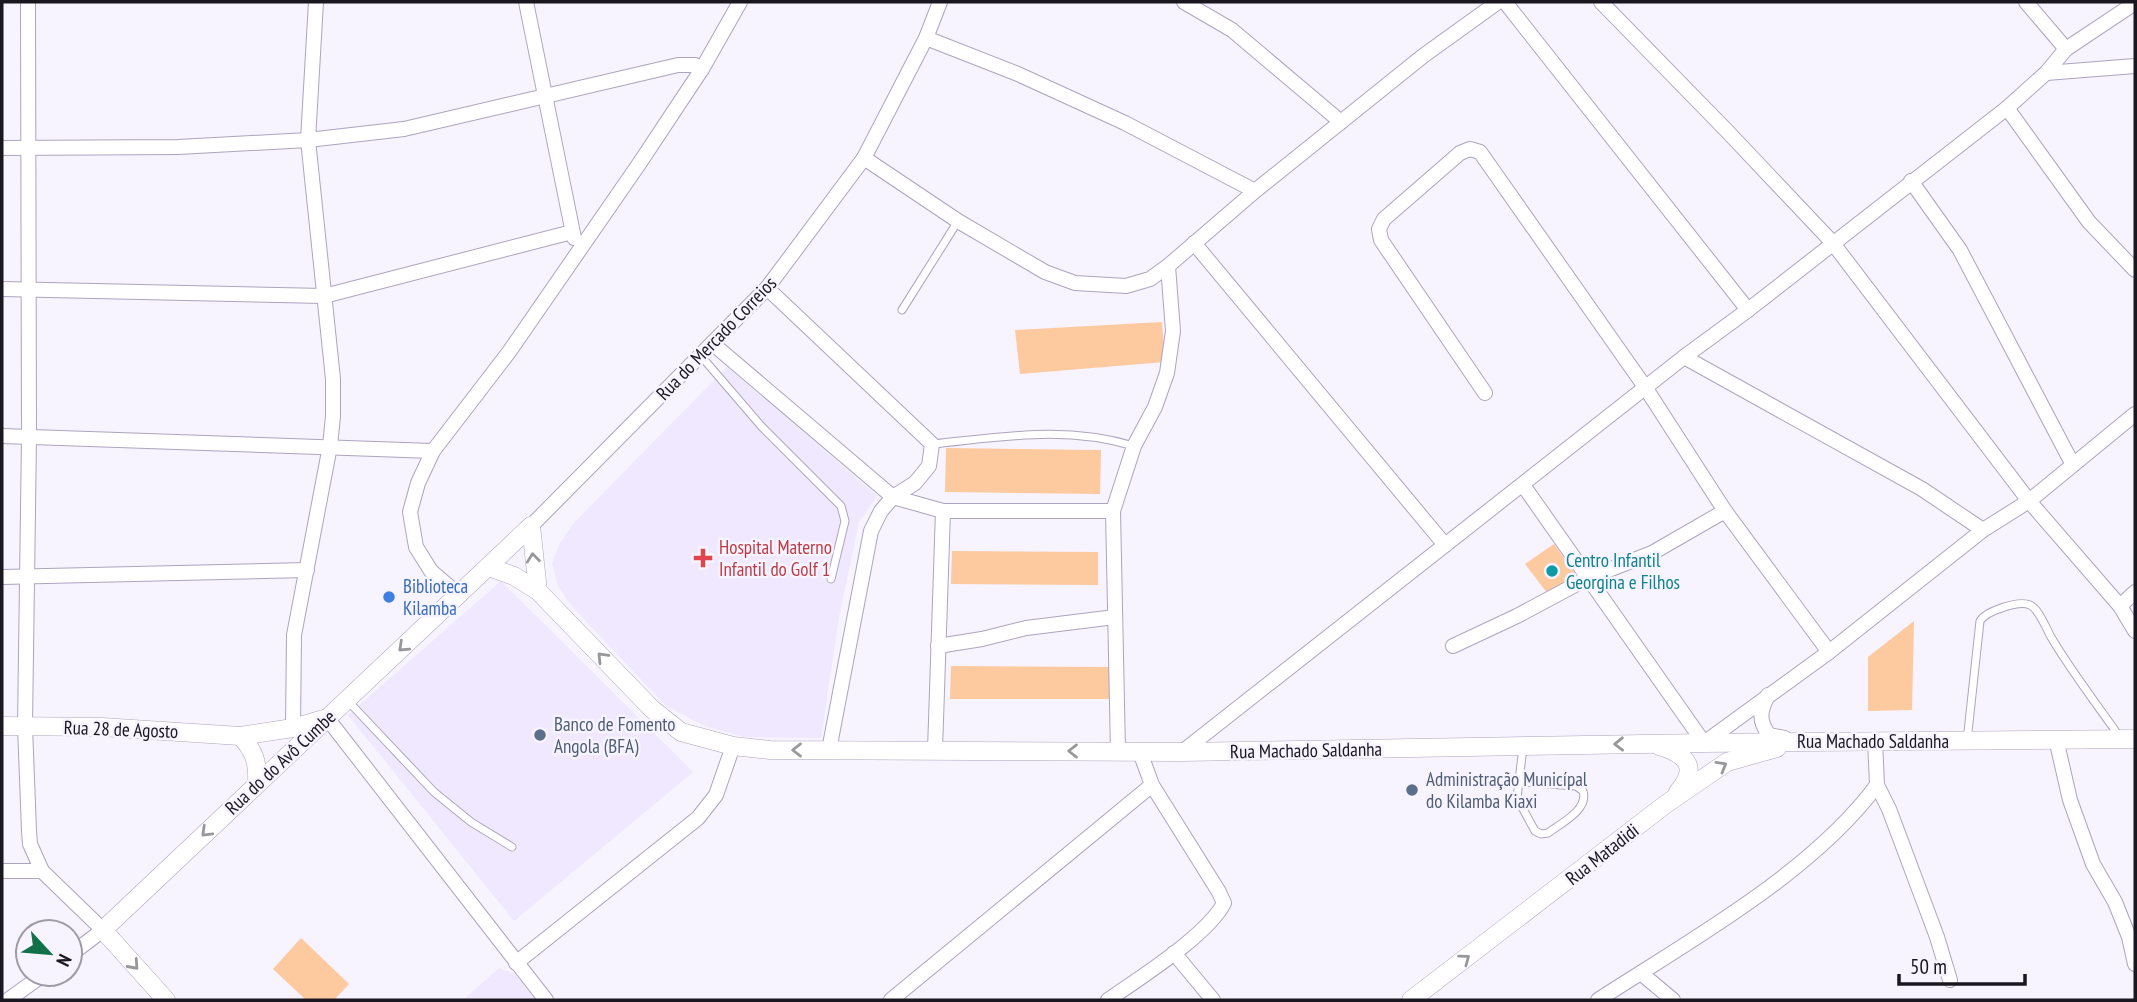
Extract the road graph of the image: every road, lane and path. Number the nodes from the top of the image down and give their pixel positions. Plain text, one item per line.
1 (28, 2) edge
2 (316, 2) edge
3 (527, 2) edge
4 (740, 2) edge
5 (940, 2) edge
6 (1184, 2) edge
7 (1498, 2) edge
8 (1505, 2) edge
9 (1601, 2) edge
10 (2026, 2) edge
11 (2135, 4) edge
12 (926, 38) junction
13 (2066, 49) junction
14 (2135, 66) edge
15 (702, 69) junction
16 (2046, 73) junction
17 (545, 97) junction
18 (2007, 108) junction
19 (1341, 122) junction
20 (308, 140) junction
21 (2, 148) edge
22 (29, 148) junction
23 (864, 158) junction
24 (1911, 181) junction
25 (1255, 191) junction
26 (958, 221) junction
27 (572, 232) junction
28 (1832, 242) junction
29 (1194, 243) junction
30 (579, 248) junction
31 (1168, 266) junction
32 (2135, 270) edge
33 (767, 288) junction
34 (2, 289) edge
35 (29, 289) junction
36 (324, 296) junction
37 (902, 310) dead end
38 (1748, 310) junction
39 (713, 344) junction
40 (701, 356) junction
41 (1684, 356) junction
42 (1645, 387) junction
43 (1485, 393) dead end
44 (2135, 414) edge
45 (2, 436) edge
46 (29, 437) junction
47 (932, 444) junction
48 (330, 446) junction
49 (1134, 446) junction
50 (433, 451) junction
51 (2073, 465) junction
52 (1523, 485) junction
53 (893, 498) junction
54 (2029, 501) junction
55 (943, 511) junction
56 (1113, 511) junction
57 (1725, 511) junction
58 (531, 526) junction
59 (1983, 530) junction
60 (1444, 545) junction
61 (489, 567) junction
62 (307, 570) junction
63 (27, 577) junction
64 (2, 578) edge
65 (1588, 578) junction
66 (831, 579) dead end
67 (538, 591) junction
68 (2135, 592) edge
69 (459, 594) junction
70 (2120, 606) junction
71 (1115, 617) junction
72 (2135, 631) edge
73 (938, 646) junction
74 (1452, 646) dead end
75 (1829, 652) junction
76 (1769, 694) junction
77 (346, 699) junction
78 (327, 718) junction
79 (2, 726) edge
80 (25, 726) junction
81 (293, 728) junction
82 (240, 736) junction
83 (2056, 739) junction
84 (2128, 739) edge
85 (1875, 740) junction
86 (1810, 741) junction
87 (1967, 741) junction
88 (1704, 743) junction
89 (1651, 744) junction
90 (733, 746) junction
91 (1523, 746) junction
92 (829, 750) junction
93 (934, 750) junction
94 (1118, 752) junction
95 (1140, 752) junction
96 (1182, 752) junction
97 (1520, 782) junction
98 (257, 784) junction
99 (1152, 785) junction
100 (1877, 785) junction
101 (1666, 804) junction
102 (512, 846) dead end
103 (2, 871) edge
104 (42, 871) junction
105 (103, 930) junction
106 (84, 944) edge
107 (1174, 953) junction
108 (516, 963) junction
109 (2135, 964) edge
110 (1642, 974) junction
111 (1950, 980) dead end
112 (25, 988) edge
113 (8, 1000) edge
114 (166, 1000) edge
115 (547, 1000) edge
116 (891, 1000) edge
117 (1108, 1000) edge
118 (1213, 1000) edge
119 (1411, 1000) edge
120 (1598, 1000) edge
121 (1673, 1000) edge

1 - 22 street
2 - 20 street
3 - 17 street
4 - 15 street
5 - 12 street, Rua do Mercado Correios
6 - 19 street
7 - 19 street
8 - 38 street
9 - 28 street
10 - 13 street
11 - 13 street
12 - 23 street, Rua do Mercado Correios
12 - 25 street
13 - 16 street
14 - 16 street
15 - 17 street
15 - 30 street
16 - 18 street
17 - 20 street
17 - 27 street
18 - 24 street
18 - 32 street
19 - 25 street
20 - 22 street
20 - 36 street
21 - 22 street
22 - 35 street
23 - 26 street
23 - 33 street, Rua do Mercado Correios
24 - 28 street
24 - 51 street
25 - 29 street
26 - 31 street
26 - 37 lane
27 - 30 street
27 - 36 street
28 - 38 street
28 - 54 street
29 - 31 street
29 - 60 street
30 - 50 street
31 - 49 street
33 - 39 street, Rua do Mercado Correios
33 - 47 street
34 - 35 street
35 - 36 street
35 - 46 street
36 - 48 street
38 - 41 street
39 - 40 street, Rua do Mercado Correios
39 - 53 street
40 - 58 street, Rua do Mercado Correios
40 - 66 lane
41 - 42 street
41 - 59 street
42 - 43 street
42 - 52 street
42 - 57 street
44 - 51 street
45 - 46 street
46 - 48 street
46 - 63 street
47 - 49 lane
47 - 53 street
48 - 50 street
48 - 62 street
49 - 56 street
50 - 69 street
51 - 54 street
52 - 60 street
52 - 65 street
53 - 55 street
53 - 92 street
54 - 59 street
54 - 70 street
55 - 56 street
55 - 73 street
56 - 71 street
57 - 65 street
57 - 75 street
58 - 61 street, Rua do Mercado Correios
67 -> 58 street
59 - 75 street
60 - 96 street
61 - 67 street, Rua Machado Saldanha
61 - 69 street, Rua do do Avô Cumbe
62 - 63 street
62 - 81 street
63 - 64 street
63 - 80 street
65 - 74 street
65 - 88 street
90 -> 67 street, Rua Machado Saldanha
68 - 70 street
69 -> 77 street, Rua do do Avô Cumbe
70 - 72 street
71 - 73 street
71 - 94 street
73 - 93 street
75 - 76 street
76 - 86 street
76 - 88 street
77 - 78 street, Rua do do Avô Cumbe
77 - 102 lane
78 - 81 street, Rua 28 de Agosto
78 - 98 street, Rua do do Avô Cumbe
78 - 108 street
79 - 80 street, Rua 28 de Agosto
80 - 82 street, Rua 28 de Agosto
80 - 104 street
81 - 82 street, Rua 28 de Agosto
82 - 98 street
83 - 84 street, Rua Machado Saldanha
83 - 87 street, Rua Machado Saldanha
83 - 109 street
84 - 87 lane
85 - 86 street, Rua Machado Saldanha
85 - 87 street, Rua Machado Saldanha
85 - 100 street
86 - 88 street, Rua Machado Saldanha
101 -> 86 street, Rua Matadidi
88 - 89 street, Rua Machado Saldanha
89 -> 91 street, Rua Machado Saldanha
89 - 101 street
92 -> 90 street, Rua Machado Saldanha
90 - 108 street
91 - 96 street, Rua Machado Saldanha
91 - 97 lane
92 - 93 street, Rua Machado Saldanha
94 -> 93 street, Rua Machado Saldanha
94 - 95 street, Rua Machado Saldanha
95 - 96 street, Rua Machado Saldanha
95 - 99 street
97 - 97 lane
98 -> 105 street, Rua do do Avô Cumbe
99 - 107 street
99 - 116 street
100 - 110 street
100 - 111 street
119 -> 101 street, Rua Matadidi
103 - 104 street
104 - 105 street
105 - 106 street, Rua do do Avô Cumbe
105 -> 114 street
107 - 117 street
107 - 118 street
108 - 115 street
110 - 120 street
110 - 121 street
112 - 113 street

